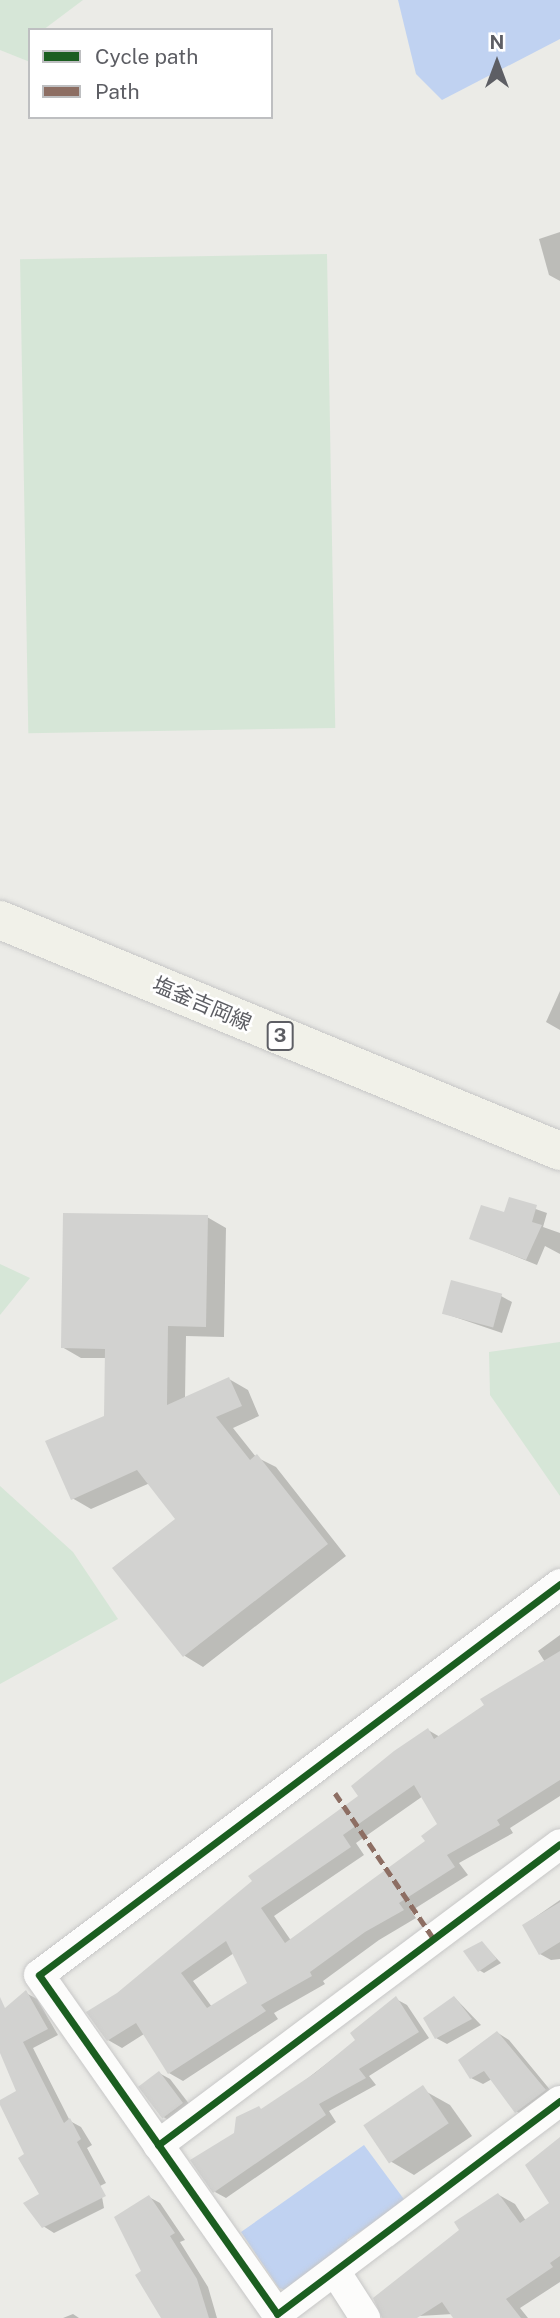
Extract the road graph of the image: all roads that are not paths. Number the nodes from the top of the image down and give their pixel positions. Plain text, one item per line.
1 (0, 920) edge
2 (560, 1151) edge
3 (560, 1584) edge
4 (560, 1844) edge
5 (560, 2101) edge
6 (159, 2146) junction
7 (335, 2271) junction
8 (365, 2318) edge

1 - 2 main road, 塩釜吉岡線 / 3
3 - 6 street
4 - 6 street
5 - 7 street
6 - 7 street
7 - 8 street

